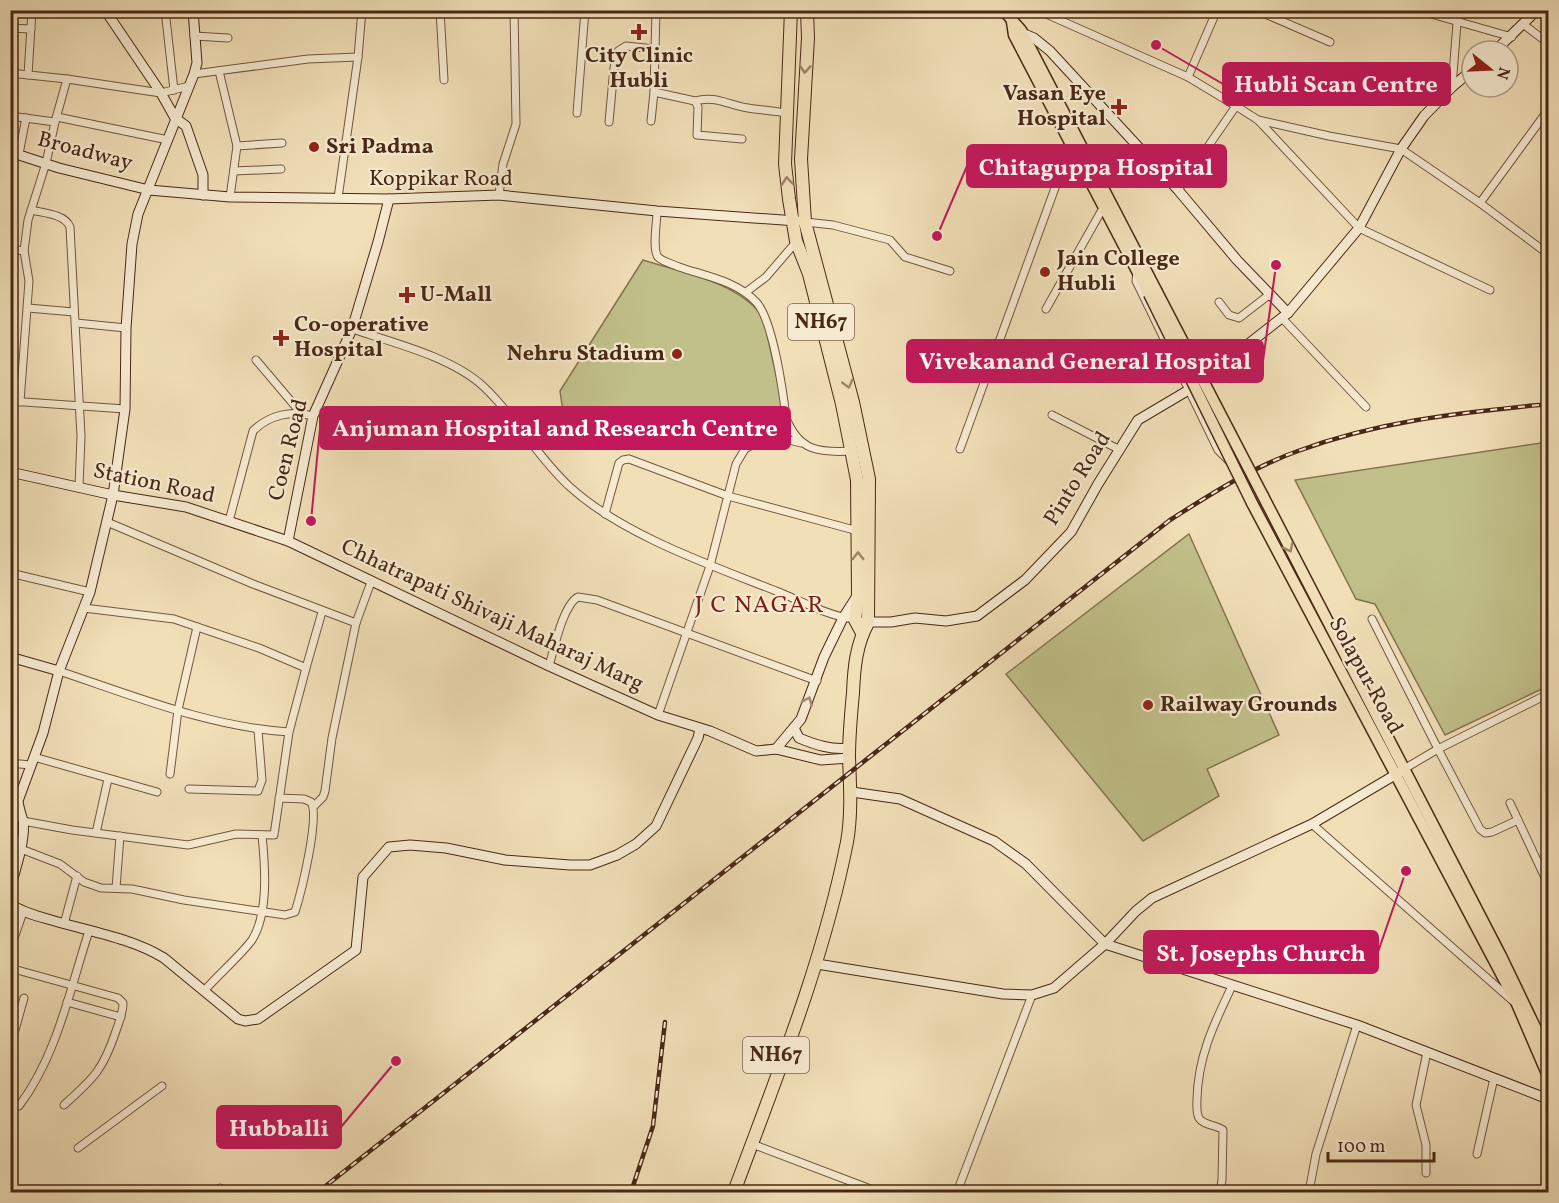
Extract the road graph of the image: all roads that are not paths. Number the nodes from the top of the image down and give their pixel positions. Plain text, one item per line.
1 (32, 10) edge
2 (105, 10) edge
3 (165, 10) edge
4 (193, 10) edge
5 (362, 10) edge
6 (440, 10) edge
7 (514, 10) edge
8 (585, 10) edge
9 (656, 10) edge
10 (791, 10) edge
11 (807, 10) edge
12 (1004, 10) edge
13 (1037, 10) edge
14 (1217, 10) edge
15 (1256, 10) edge
16 (1417, 10) edge
17 (1458, 10) edge
18 (1537, 10) edge
19 (1012, 22) junction
20 (1457, 22) junction
21 (1523, 24) junction
22 (10, 28) edge
23 (31, 29) junction
24 (1022, 33) junction
25 (194, 36) junction
26 (1512, 37) junction
27 (228, 38) dead end
28 (1510, 39) edge
29 (1330, 42) dead end
30 (1548, 43) edge
31 (655, 49) junction
32 (358, 57) junction
33 (219, 72) junction
34 (10, 73) edge
35 (194, 74) junction
36 (28, 75) junction
37 (1188, 77) junction
38 (67, 79) junction
39 (444, 80) dead end
40 (1460, 80) edge
41 (189, 86) junction
42 (1452, 87) junction
43 (174, 90) junction
44 (654, 92) junction
45 (161, 93) junction
46 (695, 101) junction
47 (1236, 106) junction
48 (1548, 110) edge
49 (577, 113) dead end
50 (787, 113) junction
51 (10, 116) edge
52 (26, 118) junction
53 (176, 118) junction
54 (56, 119) junction
55 (1258, 120) junction
56 (651, 121) dead end
57 (609, 122) dead end
58 (742, 139) dead end
59 (168, 140) junction
60 (282, 143) dead end
61 (1071, 144) junction
62 (237, 146) junction
63 (1401, 149) junction
64 (15, 153) edge
65 (46, 163) junction
66 (280, 169) dead end
67 (234, 171) junction
68 (149, 190) junction
69 (1179, 190) junction
70 (203, 195) junction
71 (499, 195) junction
72 (230, 197) junction
73 (338, 198) junction
74 (389, 199) junction
75 (1480, 203) junction
76 (1102, 208) junction
77 (31, 210) junction
78 (657, 211) junction
79 (791, 221) junction
80 (806, 226) junction
81 (1359, 228) junction
82 (796, 241) junction
83 (10, 249) edge
84 (24, 251) junction
85 (1548, 254) edge
86 (950, 271) dead end
87 (1141, 272) junction
88 (1490, 290) dead end
89 (746, 292) junction
90 (1152, 292) junction
91 (1270, 294) junction
92 (1219, 302) dead end
93 (28, 308) junction
94 (1046, 309) dead end
95 (74, 312) junction
96 (1285, 315) junction
97 (76, 323) junction
98 (126, 328) junction
99 (352, 329) junction
100 (256, 360) dead end
101 (1202, 380) junction
102 (1189, 389) junction
103 (10, 401) edge
104 (20, 402) junction
105 (78, 406) junction
106 (1366, 407) dead end
107 (124, 409) junction
108 (301, 413) junction
109 (1052, 415) dead end
110 (313, 416) junction
111 (786, 418) junction
112 (769, 435) junction
113 (801, 443) junction
114 (960, 449) dead end
115 (1120, 450) junction
116 (852, 451) junction
117 (1245, 461) junction
118 (1233, 464) junction
119 (10, 472) edge
120 (79, 487) junction
121 (114, 495) junction
122 (728, 496) junction
123 (605, 514) junction
124 (229, 521) junction
125 (107, 522) junction
126 (858, 531) junction
127 (288, 541) junction
128 (710, 566) junction
129 (10, 573) edge
130 (371, 582) junction
131 (90, 592) junction
132 (84, 608) junction
133 (322, 612) junction
134 (849, 619) junction
135 (1372, 619) dead end
136 (356, 623) junction
137 (197, 627) junction
138 (865, 628) junction
139 (687, 633) junction
140 (10, 657) edge
141 (549, 666) junction
142 (306, 668) junction
143 (59, 671) junction
144 (817, 681) junction
145 (1548, 694) edge
146 (178, 710) junction
147 (658, 715) junction
148 (794, 728) junction
149 (700, 729) junction
150 (258, 730) junction
151 (289, 732) junction
152 (776, 749) junction
153 (1438, 749) junction
154 (849, 753) junction
155 (32, 761) junction
156 (10, 763) edge
157 (1400, 772) junction
158 (170, 774) dead end
159 (108, 779) junction
160 (189, 789) dead end
161 (157, 792) dead end
162 (852, 792) junction
163 (279, 798) junction
164 (1510, 803) dead end
165 (314, 806) junction
166 (1518, 820) junction
167 (23, 821) junction
168 (1312, 824) junction
169 (96, 833) junction
170 (262, 835) junction
171 (120, 836) junction
172 (21, 849) junction
173 (77, 876) junction
174 (1548, 884) edge
175 (116, 888) junction
176 (10, 889) edge
177 (10, 904) edge
178 (262, 910) junction
179 (23, 912) junction
180 (829, 918) junction
181 (64, 924) junction
182 (89, 931) junction
183 (1105, 944) junction
184 (10, 950) edge
185 (817, 964) junction
186 (10, 968) edge
187 (74, 986) junction
188 (1232, 986) junction
189 (204, 991) junction
190 (1032, 995) junction
191 (24, 998) dead end
192 (67, 1002) junction
193 (1517, 1004) junction
194 (121, 1017) junction
195 (1357, 1024) junction
196 (10, 1035) edge
197 (1544, 1035) edge
198 (1427, 1052) junction
199 (1548, 1054) edge
200 (1548, 1076) edge
201 (1494, 1078) junction
202 (162, 1086) dead end
203 (1548, 1099) edge
204 (64, 1105) dead end
205 (10, 1107) edge
206 (752, 1144) junction
207 (78, 1148) dead end
208 (1477, 1154) dead end
209 (1426, 1173) dead end
210 (220, 1188) dead end
211 (212, 1192) edge
212 (726, 1192) edge
213 (734, 1192) edge
214 (875, 1192) edge
215 (957, 1192) edge
216 (1220, 1192) edge
217 (1309, 1192) edge

1 - 23 street
2 - 45 street
3 - 43 street
4 - 25 street
5 - 32 street
6 - 39 street
7 - 71 street
8 - 49 street
9 - 31 street
10 - 50 highway, NH67
11 -> 80 highway, NH67
12 - 19 main road
13 - 37 street
14 - 37 street
15 - 29 street
16 - 20 street
17 - 20 street
18 - 21 street
19 - 24 main road
19 - 61 main road
20 - 26 street
20 - 42 street
21 - 26 street
21 - 30 street
22 - 23 street
23 - 36 street
24 - 69 street
24 - 87 main road
25 - 27 street
25 - 35 street
26 - 28 street
31 - 44 street
31 - 57 street
32 - 33 street
32 - 73 street
33 - 35 street
33 - 62 street
34 - 36 street
35 - 41 street
36 - 38 street
37 - 47 street
38 - 45 street
38 - 54 street
40 - 42 street, Pinto Road
41 - 43 street
41 - 53 street
42 - 63 street, Pinto Road
43 - 45 street
44 - 46 street
44 - 56 street
45 - 53 street
46 - 50 street
46 - 58 street
47 - 55 street
47 - 69 street
48 - 75 street
79 -> 50 highway, NH67
51 - 52 street
52 - 54 street
52 - 64 street
53 - 59 street
53 - 70 street
54 - 59 street
54 - 65 street
55 - 63 street
55 - 81 street
59 - 68 street
60 - 62 street
61 - 76 main road
61 - 114 street
62 - 67 street
63 - 75 street
63 - 81 street, Pinto Road
64 - 65 street, Broadway
65 - 68 street, Broadway
65 - 77 street
66 - 67 street
67 - 72 street
68 - 70 street, Koppikar Road
68 - 98 street
69 - 91 street
70 - 72 street, Koppikar Road
71 - 74 street, Koppikar Road
71 - 78 street, Koppikar Road
72 - 73 street, Koppikar Road
73 - 74 street, Koppikar Road
74 - 99 street, Coen Road
75 - 85 street
76 - 87 main road
76 - 94 street
77 - 84 street
77 - 95 street
78 - 79 street, Koppikar Road
78 - 89 street
79 - 80 street, Koppikar Road
79 - 82 highway, NH67
80 - 82 street
80 - 86 street
80 -> 138 highway, NH67
81 - 88 street
81 - 96 street, Pinto Road
82 - 89 street
82 - 116 highway, NH67
83 - 84 street
84 - 93 street
87 - 90 main road
87 - 101 street
87 - 102 street
89 - 111 street
90 - 117 main road, Solapur Road, bridge
90 - 118 main road, Solapur Road, bridge
91 - 92 street
91 - 96 street
93 - 95 street
93 - 104 street
95 - 97 street
96 - 101 street, Pinto Road
96 - 106 street
97 - 98 street
97 - 105 street
98 - 107 street
99 - 110 street, Coen Road
99 - 123 street
100 - 108 street
101 - 102 street, Pinto Road
101 - 117 street
102 - 115 street, Pinto Road
102 - 118 street
103 - 104 street
104 - 105 street
105 - 107 street
105 - 120 street
107 - 121 street
108 - 110 street
108 - 124 street
109 - 115 street
110 - 127 street, Coen Road
111 - 112 street
111 - 113 street
112 - 113 street
112 - 122 street
113 - 116 street
115 - 138 street, Pinto Road
116 - 126 highway, NH67
117 -> 157 main road, Solapur Road, bridge
118 - 157 main road, Solapur Road, bridge
119 - 120 street, Station Road
120 - 121 street, Station Road
121 - 124 street, Station Road
121 - 125 street
122 - 123 street
122 - 126 street
122 - 128 street
123 - 128 street
124 - 127 street, Station Road
125 - 131 street
125 - 133 street
134 -> 126 highway, NH67
127 - 130 street, Chhatrapati Shivaji Maharaj Marg
128 - 134 street
128 - 139 street
129 - 131 street
130 - 136 street
130 - 141 street, Chhatrapati Shivaji Maharaj Marg
131 - 132 street
132 - 137 street
132 - 143 street
133 - 136 street
133 - 142 street
134 - 138 highway
134 - 144 street
135 - 153 street
136 - 165 street
137 - 142 street
137 - 146 street
138 - 154 highway, NH67
139 - 141 street
139 - 144 street
139 - 147 street
140 - 143 street
141 - 147 street, Chhatrapati Shivaji Maharaj Marg
142 - 151 street
143 - 146 street
143 - 155 street
148 -> 144 street
145 - 153 street
146 - 150 street
146 - 158 street
147 - 149 street, Chhatrapati Shivaji Maharaj Marg
148 - 152 street
148 - 154 street
149 - 152 street
149 - 189 street
150 - 151 street
150 - 160 street
151 - 163 street
152 - 154 street
153 - 157 street
153 - 166 street
154 - 162 highway, NH67
155 - 156 street
155 - 159 street
155 - 167 street
157 - 168 street
157 - 193 main road, Solapur Road
157 - 197 main road, Solapur Road
159 - 161 street
159 - 169 street
162 - 180 highway, NH67
162 - 183 street
163 - 165 street
163 - 170 street
164 - 166 street
165 - 178 street
166 - 174 street
167 - 169 street
167 - 172 street
168 - 183 street
168 - 193 street
169 - 171 street
170 - 171 street
170 - 178 street
171 - 175 street
172 - 173 street
172 - 176 street
173 - 175 street
173 - 181 street
175 - 178 street
177 - 179 street
178 - 189 street
179 - 181 street
179 - 184 street
180 - 185 highway, NH67
180 - 212 highway, NH67
181 - 182 street
182 - 187 street
182 - 189 street
183 - 188 street
183 - 190 street
185 - 190 street
185 - 206 highway, NH67
186 - 187 street
187 - 192 street
187 - 194 street
188 - 195 street
188 - 216 street
190 - 215 street
191 - 196 street
192 - 194 street
192 - 205 street
193 - 200 main road, Solapur Road
194 - 204 street
195 - 198 street
195 - 217 street
197 - 199 main road, Solapur Road
198 - 201 street
198 - 209 street
201 - 203 street
201 - 208 street
202 - 207 street
206 - 213 highway, NH67
206 - 214 street
210 - 211 street

